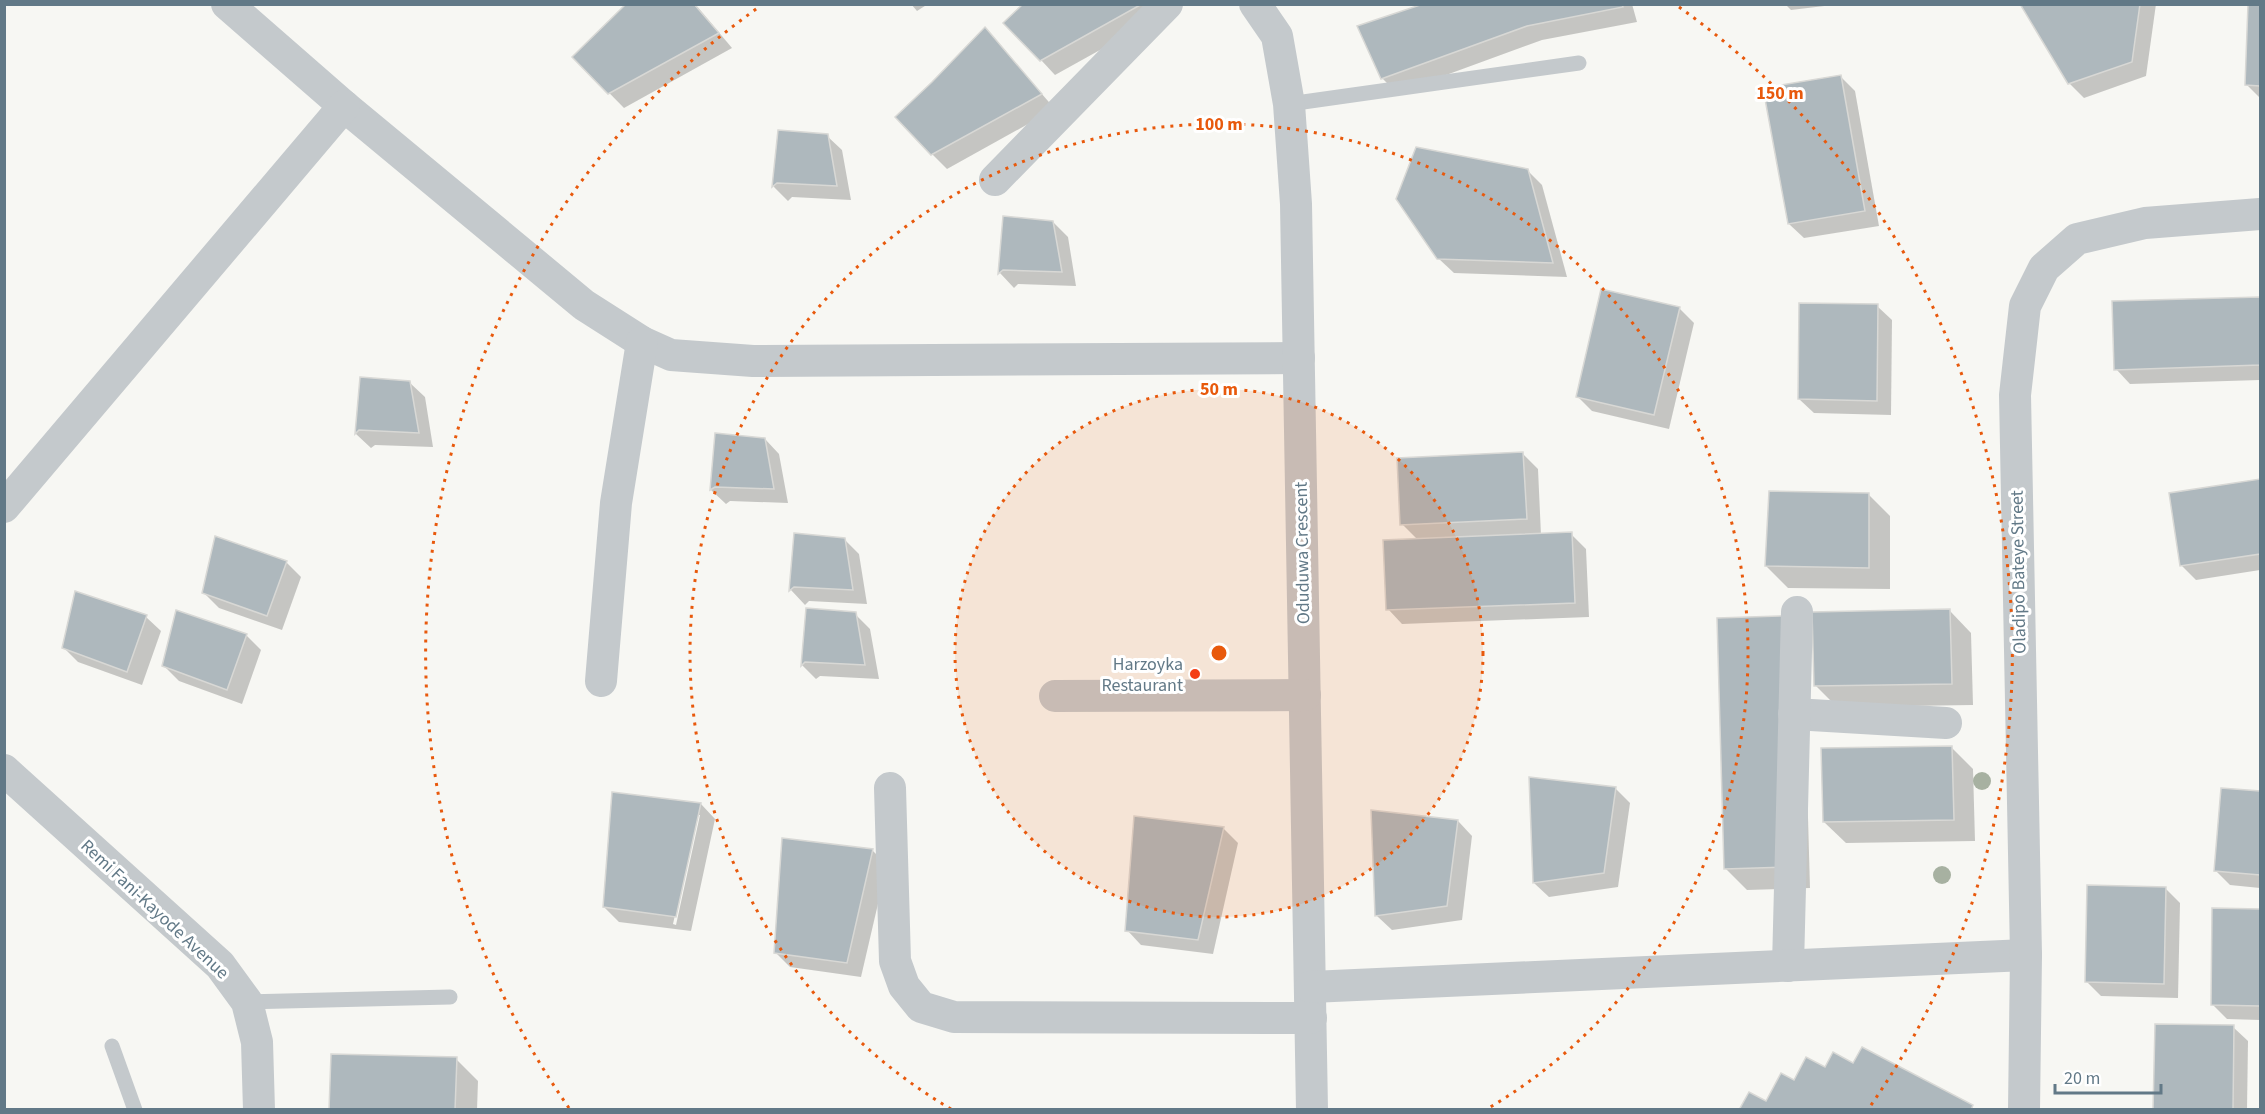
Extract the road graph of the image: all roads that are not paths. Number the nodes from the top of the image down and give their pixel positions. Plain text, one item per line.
1 (227, 4) edge
2 (1167, 4) edge
3 (1256, 4) edge
4 (1579, 63) dead end
5 (1289, 104) junction
6 (344, 106) junction
7 (995, 180) dead end
8 (2260, 214) edge
9 (642, 342) junction
10 (1299, 358) junction
11 (4, 507) edge
12 (1797, 612) dead end
13 (601, 681) dead end
14 (1305, 695) junction
15 (1055, 696) dead end
16 (1794, 714) junction
17 (1946, 723) dead end
18 (4, 770) edge
19 (890, 788) dead end
20 (2026, 955) junction
21 (1788, 966) junction
22 (1311, 987) junction
23 (450, 997) dead end
24 (247, 1002) junction
25 (1311, 1018) junction
26 (112, 1046) dead end
27 (135, 1110) edge
28 (259, 1110) edge
29 (1312, 1110) edge
30 (2024, 1110) edge

1 - 6 street
2 - 7 street
3 - 5 street, Oduduwa Crescent
4 - 5 lane
5 - 10 street, Oduduwa Crescent
6 - 9 street
6 - 11 street
8 - 20 street, Oladipo Bateye Street
9 - 10 street
9 - 13 street
10 - 14 street, Oduduwa Crescent
12 - 16 street
14 - 15 street
14 - 22 street, Oduduwa Crescent
16 - 17 street
16 - 21 street
18 - 24 street, Remi Fani-Kayode Avenue
19 - 25 street
20 - 21 street
20 - 30 street, Oladipo Bateye Street
21 - 22 street
22 - 25 street, Oduduwa Crescent
23 - 24 lane
24 - 28 street, Remi Fani-Kayode Avenue
25 - 29 street, Oduduwa Crescent
26 - 27 lane

